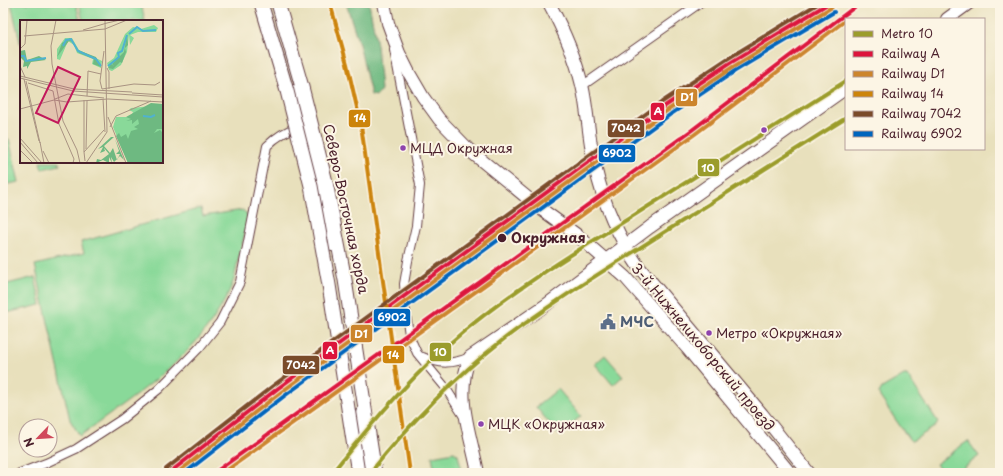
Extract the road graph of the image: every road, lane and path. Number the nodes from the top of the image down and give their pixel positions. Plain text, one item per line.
1 (262, 3) edge
2 (267, 3) edge
3 (278, 3) edge
4 (384, 3) edge
5 (549, 3) edge
6 (700, 3) edge
7 (969, 3) edge
8 (948, 18) edge
9 (388, 23) junction
10 (582, 86) junction
11 (845, 89) edge
12 (303, 125) junction
13 (626, 246) junction
14 (607, 260) junction
15 (420, 356) junction
16 (470, 358) junction
17 (466, 421) junction
18 (20, 473) edge
19 (358, 473) edge
20 (366, 473) edge
21 (375, 473) edge
22 (478, 473) edge
23 (790, 473) edge
24 (809, 473) edge

1 - 19 main road, bridge
2 - 12 main road
3 - 21 main road, Северо-Восточная хорда
4 - 9 main road, 3-й Нижнелихоборский проезд
5 - 10 main road, 3-й Нижнелихоборский проезд
6 - 10 street
7 - 8 main road
9 - 14 main road, 3-й Нижнелихоборский проезд
9 - 15 street
10 - 13 main road, 3-й Нижнелихоборский проезд
11 - 13 main road
12 - 18 street
12 - 20 main road
13 - 14 main road
13 - 24 main road, 3-й Нижнелихоборский проезд
14 - 16 main road
14 - 23 main road, 3-й Нижнелихоборский проезд
15 - 16 street
15 - 17 street
16 - 17 main road
17 - 22 main road

